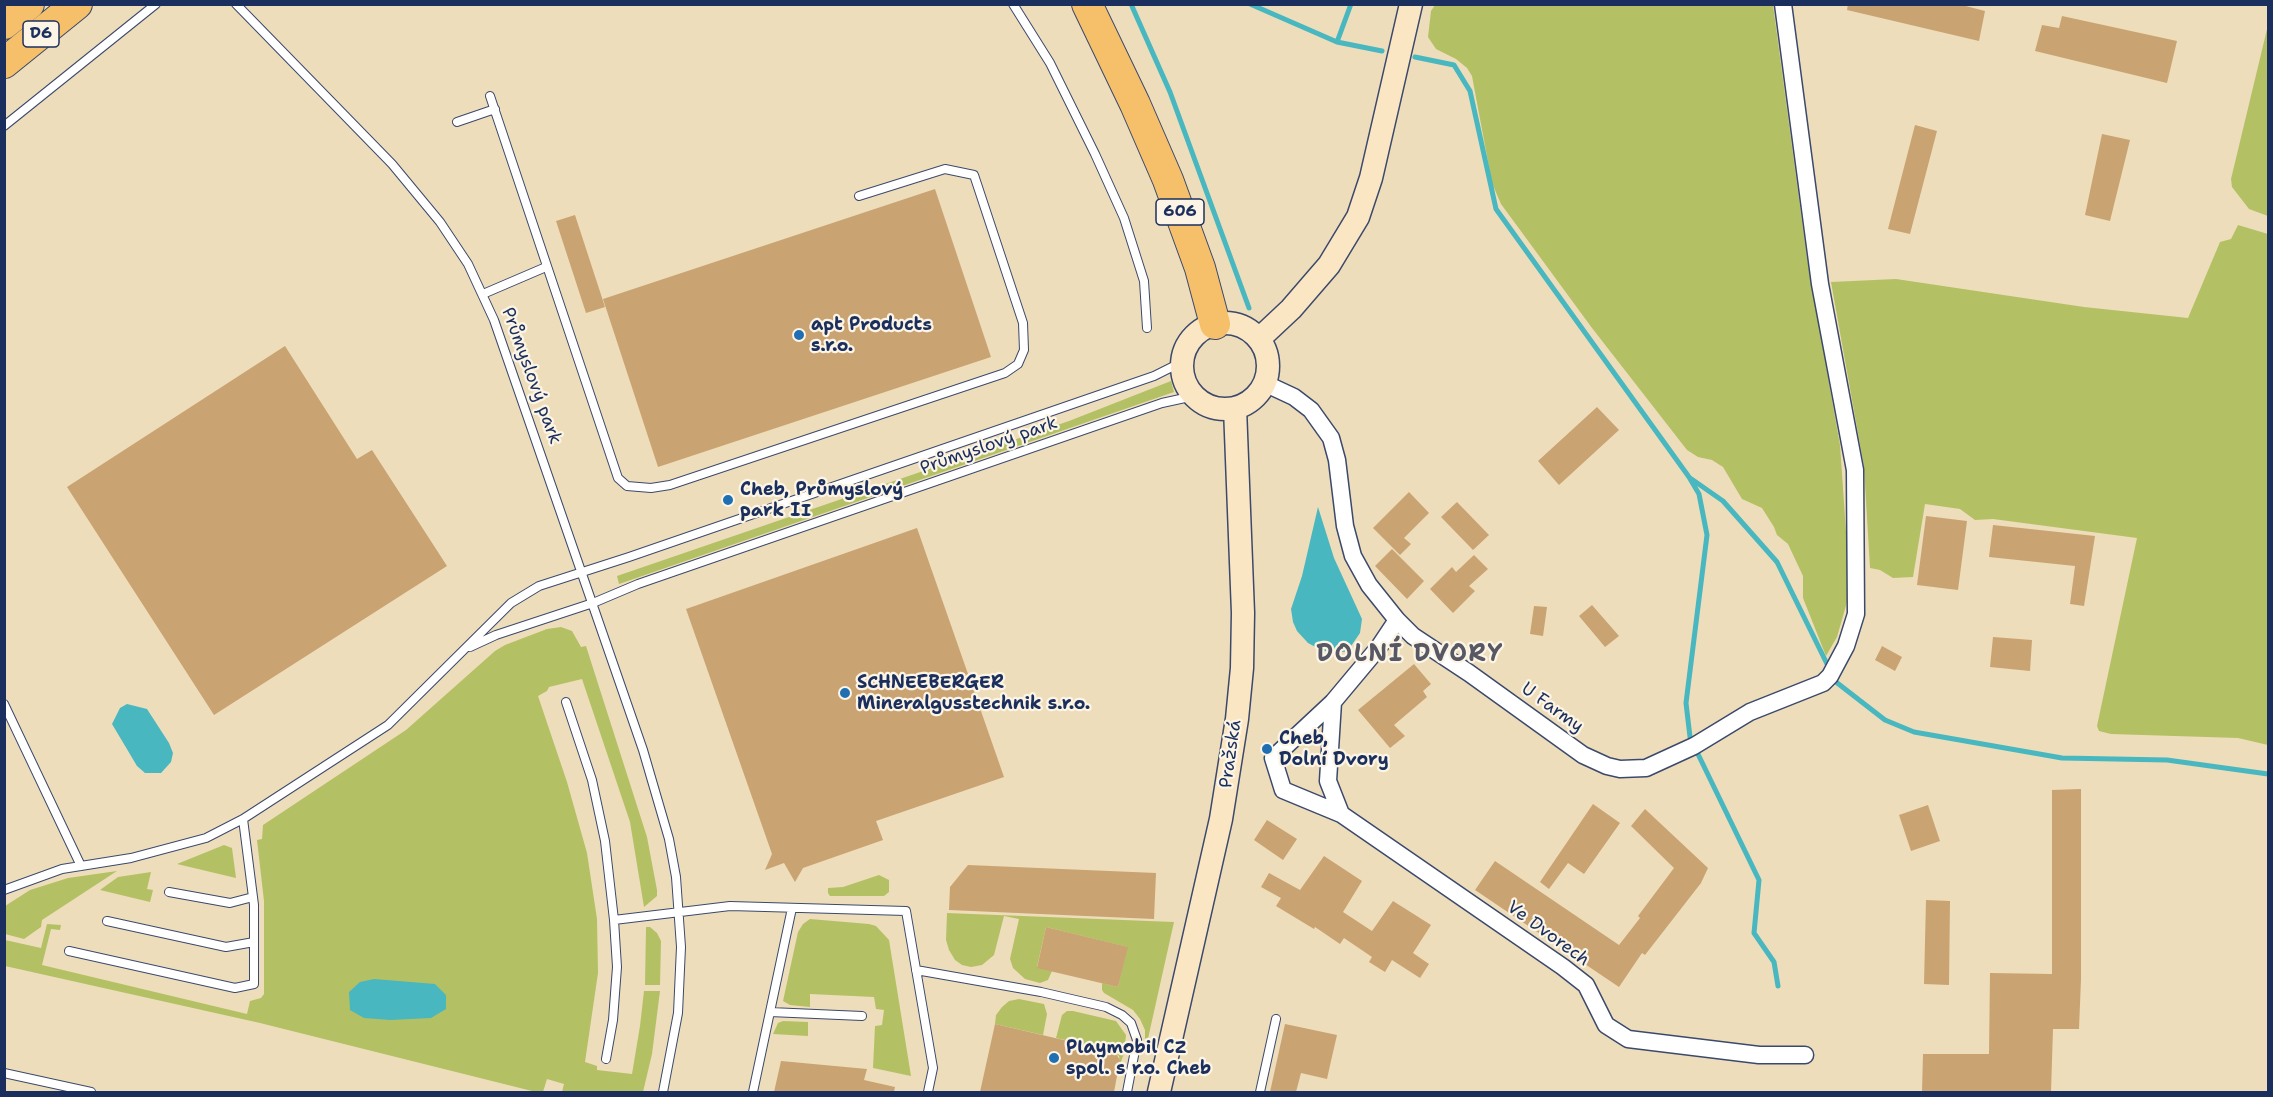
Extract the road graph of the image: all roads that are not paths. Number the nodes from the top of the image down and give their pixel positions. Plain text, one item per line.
1 (29, 4) edge
2 (77, 4) edge
3 (156, 4) edge
4 (236, 4) edge
5 (1013, 4) edge
6 (1087, 4) edge
7 (1411, 4) edge
8 (1783, 4) edge
9 (4, 24) edge
10 (4, 63) edge
11 (490, 96) dead end
12 (495, 109) junction
13 (458, 122) dead end
14 (4, 126) edge
15 (859, 196) dead end
16 (546, 267) junction
17 (483, 294) junction
18 (1215, 324) junction
19 (1147, 328) dead end
20 (1259, 339) junction
21 (1182, 362) junction
22 (1264, 383) junction
23 (1194, 396) junction
24 (1235, 408) junction
25 (582, 572) junction
26 (593, 603) junction
27 (1397, 620) junction
28 (464, 650) junction
29 (566, 702) dead end
30 (1333, 702) junction
31 (4, 704) edge
32 (1341, 814) junction
33 (243, 819) junction
34 (81, 866) junction
35 (4, 890) edge
36 (170, 892) dead end
37 (253, 897) junction
38 (792, 908) junction
39 (679, 913) junction
40 (614, 920) junction
41 (107, 921) dead end
42 (254, 942) junction
43 (69, 951) dead end
44 (916, 970) junction
45 (770, 1012) junction
46 (862, 1016) dead end
47 (1276, 1019) dead end
48 (1805, 1055) dead end
49 (606, 1059) dead end
50 (4, 1073) edge
51 (91, 1092) edge
52 (663, 1092) edge
53 (753, 1092) edge
54 (928, 1092) edge
55 (1127, 1092) edge
56 (1159, 1092) edge
57 (1260, 1092) edge

1 - 9 highway, D6
2 - 10 highway, D6
3 - 14 lane
4 - 17 lane, Průmyslový park
5 - 19 lane
6 - 18 highway, 606
7 - 20 main road
8 - 27 street, U Farmy
11 - 12 lane
12 - 13 lane
12 - 16 lane
15 - 16 lane
16 - 17 lane
17 - 25 lane, Průmyslový park
18 - 20 main road
18 - 21 main road
20 - 22 main road
21 - 23 main road
21 - 25 lane, Průmyslový park
22 - 24 main road
22 - 27 street, U Farmy
23 - 24 main road
23 - 26 lane, Průmyslový park
24 - 56 main road, Pražská
25 - 26 lane, Průmyslový park
25 - 28 lane
26 - 28 lane
26 - 39 lane, Průmyslový park
27 - 30 street, Ve Dvorech
28 - 33 lane
29 - 40 lane
30 - 32 street
30 - 32 street, Ve Dvorech
31 - 34 lane
32 - 48 street, Ve Dvorech
33 - 34 lane
33 - 37 lane
34 - 35 lane
36 - 37 lane
37 - 42 lane
38 - 39 lane
38 - 44 lane
38 - 45 lane
39 - 40 lane
39 - 52 lane, Průmyslový park
40 - 49 lane
41 - 42 lane
42 - 43 lane
44 - 54 lane
44 - 55 lane
45 - 46 lane
45 - 53 lane
47 - 57 lane
50 - 51 lane

